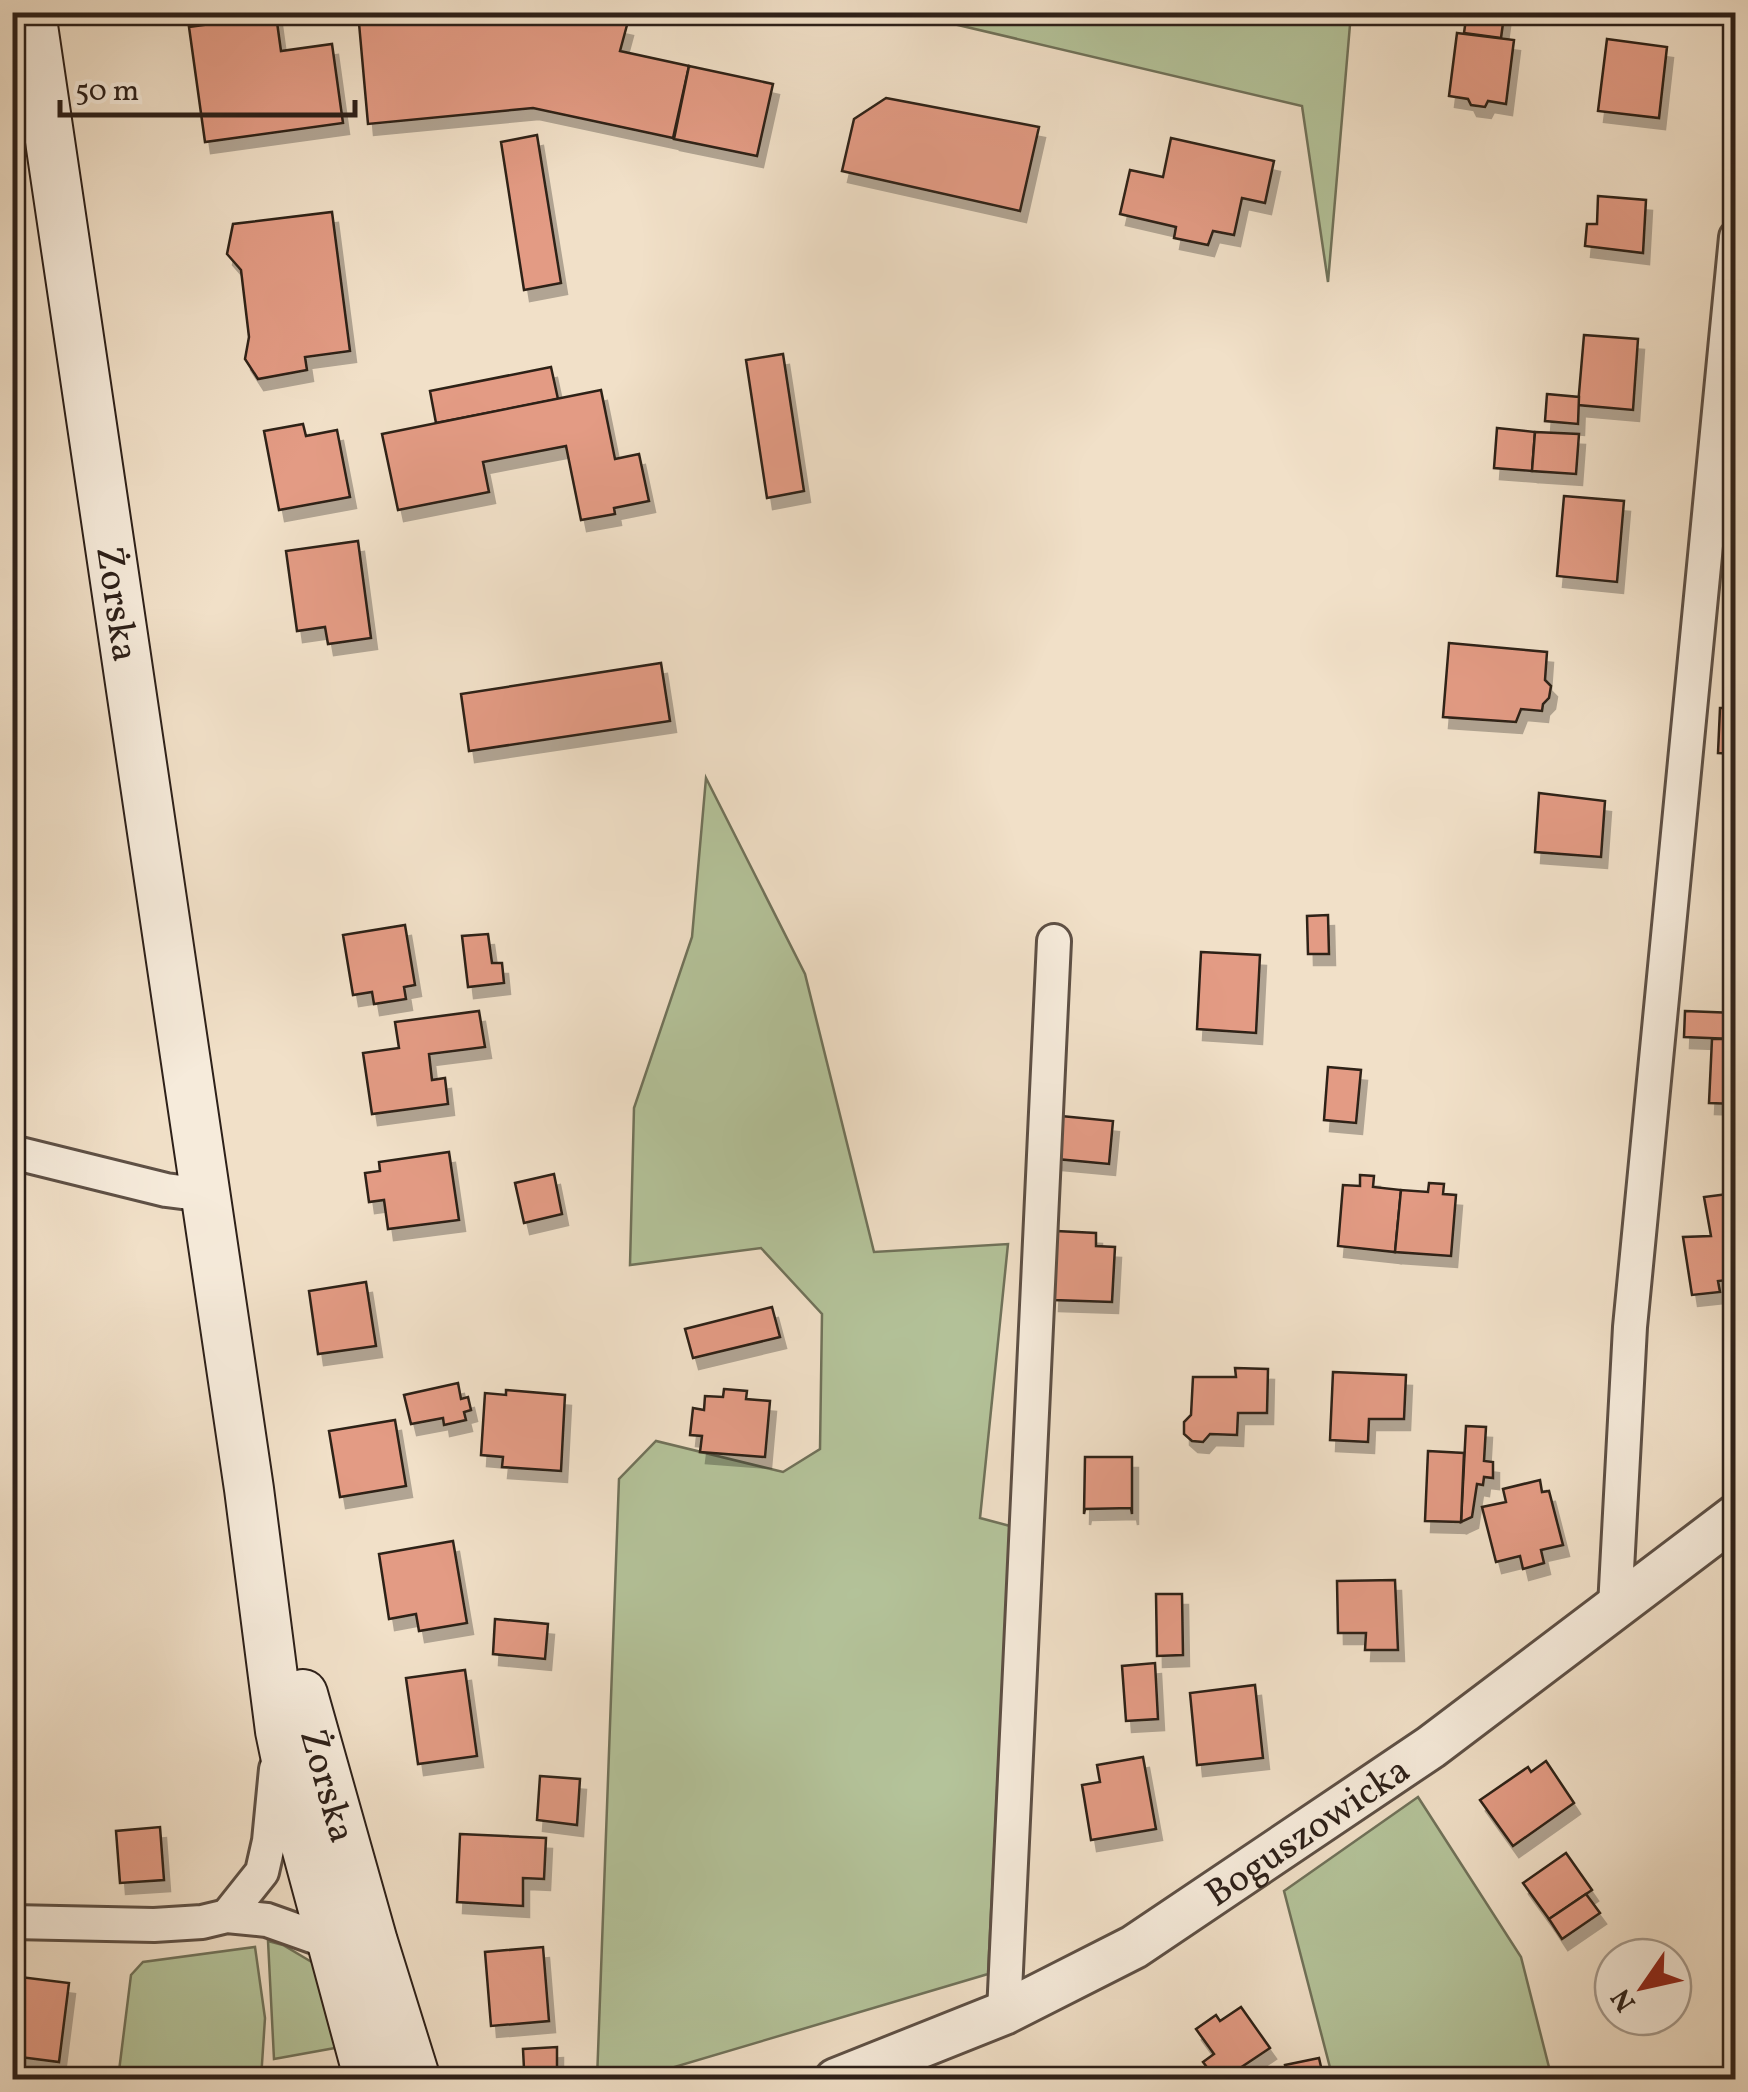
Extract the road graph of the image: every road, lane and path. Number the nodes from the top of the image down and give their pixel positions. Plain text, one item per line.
1 (31, 12) edge
2 (1736, 236) edge
3 (1054, 941) dead end
4 (12, 1152) edge
5 (205, 1195) junction
6 (249, 1489) junction
7 (1736, 1516) edge
8 (1615, 1607) junction
9 (280, 1732) junction
10 (227, 1916) junction
11 (12, 1922) edge
12 (332, 1942) junction
13 (1004, 2013) junction
14 (369, 2080) edge
15 (416, 2080) edge
16 (836, 2080) edge

1 - 5 main road, Żorska
2 - 8 street
3 - 13 street
4 - 5 street
5 - 6 main road, Żorska
6 - 9 main road, Żorska
6 - 15 main road, Żorska
7 - 8 street, Boguszowicka
8 - 13 street, Boguszowicka
9 - 10 street, Żorska
9 - 12 main road, Żorska
10 - 11 street
10 - 12 street
12 - 14 main road, Żorska
13 - 16 street, Boguszowicka

